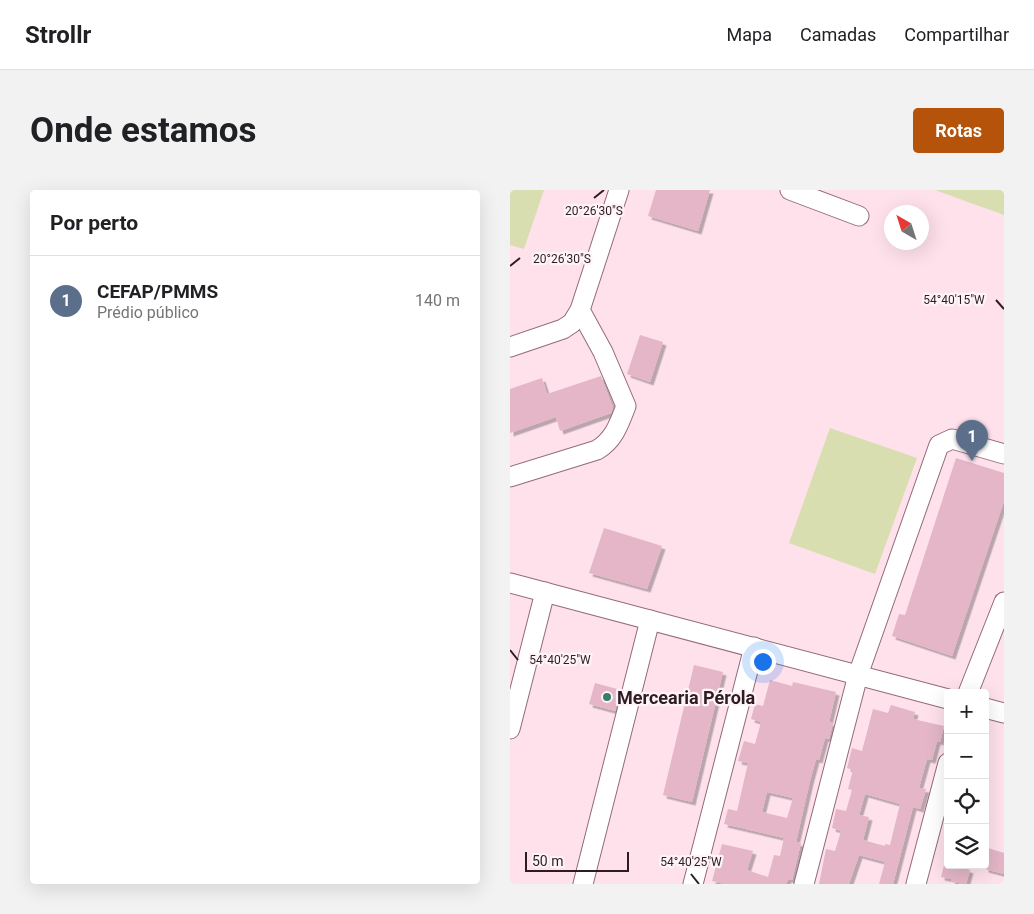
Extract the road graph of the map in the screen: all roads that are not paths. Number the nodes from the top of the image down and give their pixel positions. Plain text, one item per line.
1 (619, 190) edge
2 (790, 190) edge
3 (859, 216) dead end
4 (580, 310) junction
5 (510, 347) edge
6 (1004, 454) edge
7 (510, 477) edge
8 (510, 583) edge
9 (545, 592) junction
10 (1004, 602) edge
11 (650, 620) junction
12 (754, 647) junction
13 (858, 675) junction
14 (970, 689) edge
15 (944, 697) edge
16 (989, 709) edge
17 (1004, 713) edge
18 (510, 729) edge
19 (944, 778) edge
20 (583, 884) edge
21 (693, 884) edge
22 (804, 884) edge
23 (916, 884) edge

1 - 4 street
2 - 3 street
4 - 5 street
4 - 7 street
6 - 13 street
8 - 9 street
9 - 11 street
9 - 18 street
10 - 14 street
11 - 12 street
11 - 20 street
12 - 13 street
12 - 21 street
13 - 15 street
13 - 22 street
16 - 17 street
19 - 23 street

